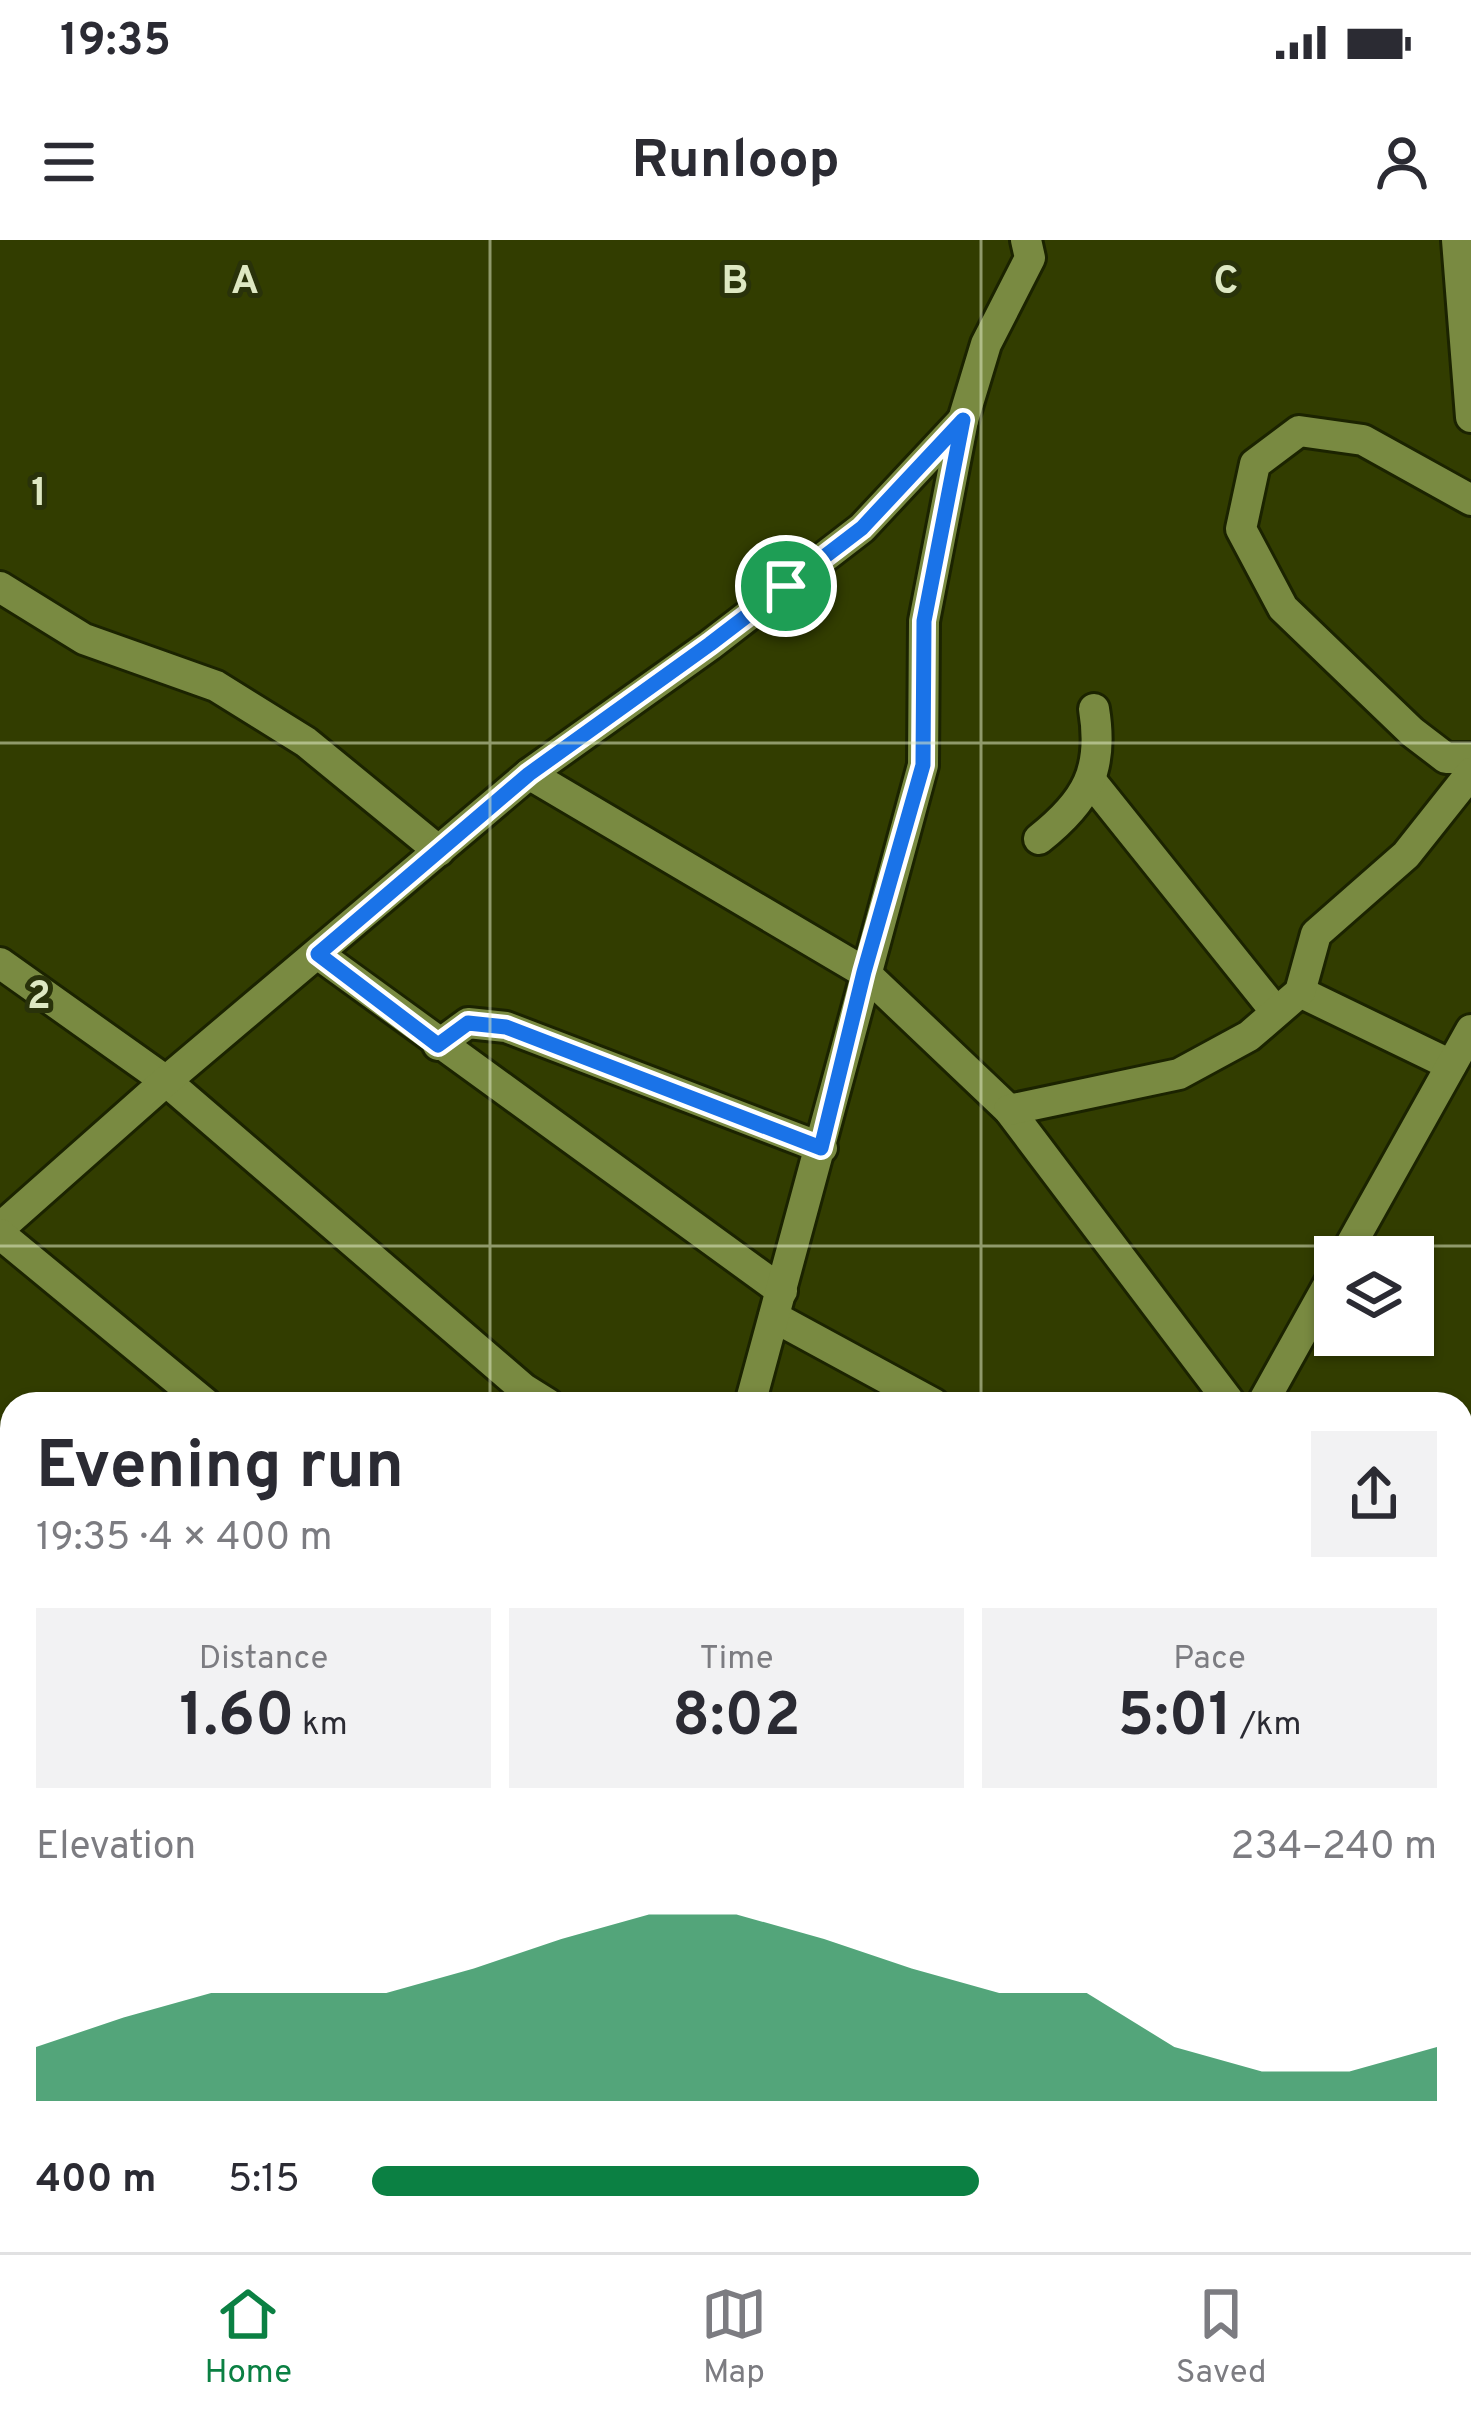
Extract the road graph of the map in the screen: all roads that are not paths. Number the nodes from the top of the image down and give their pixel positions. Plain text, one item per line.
1 (1027, 240) edge
2 (1457, 240) edge
3 (1471, 417) edge
4 (963, 420) junction
5 (1471, 500) edge
6 (0, 587) edge
7 (1094, 709) dead end
8 (1471, 758) edge
9 (1471, 773) edge
10 (529, 774) junction
11 (1091, 781) junction
12 (1039, 839) dead end
13 (439, 851) junction
14 (318, 954) junction
15 (0, 963) edge
16 (864, 972) junction
17 (1288, 1002) junction
18 (1471, 1030) edge
19 (438, 1045) junction
20 (1451, 1065) junction
21 (166, 1082) junction
22 (1009, 1110) junction
23 (821, 1148) junction
24 (0, 1231) edge
25 (1356, 1236) edge
26 (778, 1304) junction
27 (1314, 1311) edge
28 (192, 1392) edge
29 (529, 1392) edge
30 (753, 1392) edge
31 (915, 1392) edge
32 (1222, 1392) edge
33 (1269, 1392) edge

1 - 4 street
2 - 3 street
4 - 10 street
4 - 16 street
5 - 8 street
6 - 13 street
7 - 11 street
9 - 17 street
10 - 13 street
10 - 16 street
11 - 12 street
11 - 17 street
13 - 14 street
14 - 19 street
14 - 21 street
15 - 21 street
16 - 22 street
16 - 23 street
17 - 20 street
17 - 22 street
18 - 20 street
19 - 23 street
19 - 26 street
20 - 25 street
21 - 24 street
21 - 29 street
22 - 32 street
23 - 26 street
24 - 28 street
26 - 30 street
26 - 31 street
27 - 33 street

